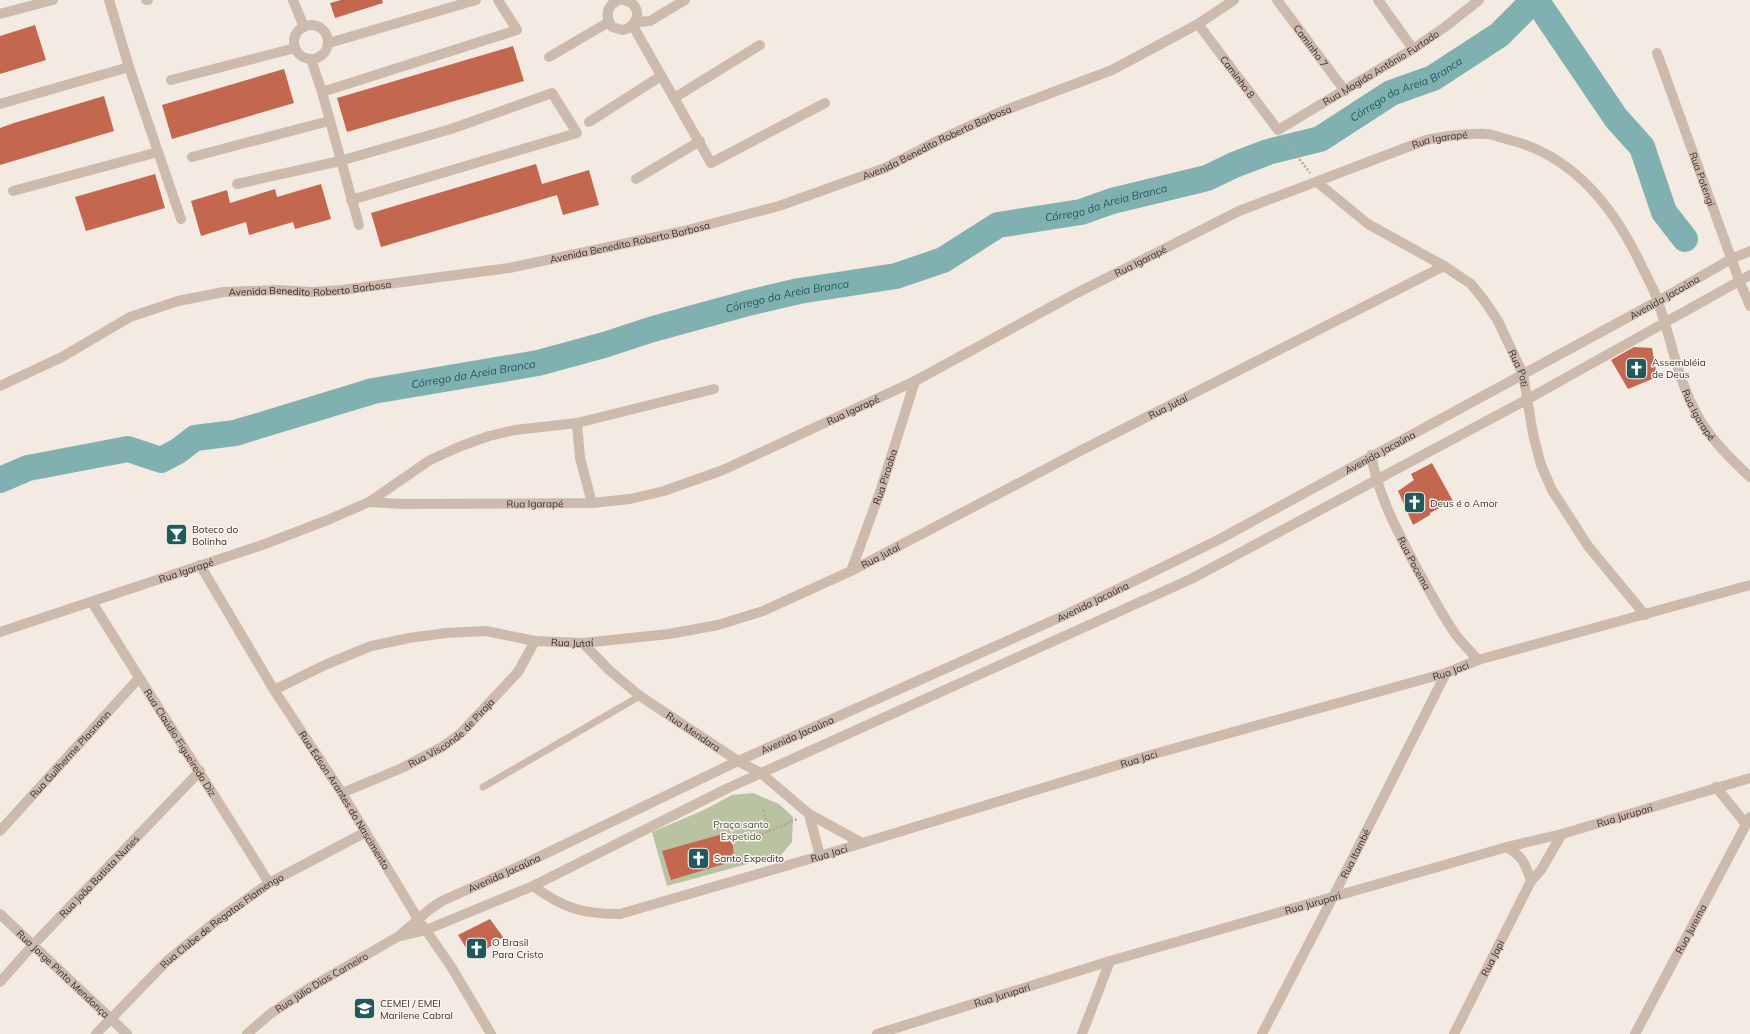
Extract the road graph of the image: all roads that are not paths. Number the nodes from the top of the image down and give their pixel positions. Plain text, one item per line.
1 (53, 0) edge
2 (109, 0) edge
3 (293, 0) edge
4 (476, 0) edge
5 (498, 0) edge
6 (622, 0) edge
7 (685, 0) edge
8 (1234, 0) edge
9 (1277, 0) edge
10 (1378, 0) edge
11 (1477, 1) edge
12 (0, 14) edge
13 (609, 22) junction
14 (635, 24) junction
15 (1198, 24) junction
16 (304, 27) junction
17 (329, 43) junction
18 (760, 45) dead end
19 (295, 48) junction
20 (1413, 49) junction
21 (1656, 53) dead end
22 (549, 56) dead end
23 (311, 59) junction
24 (129, 67) junction
25 (661, 76) junction
26 (171, 80) dead end
27 (1346, 90) junction
28 (322, 92) junction
29 (674, 98) junction
30 (825, 103) dead end
31 (0, 104) edge
32 (329, 121) junction
33 (589, 122) dead end
34 (1280, 132) joint
35 (700, 141) junction
36 (158, 152) junction
37 (192, 157) dead end
38 (340, 160) junction
39 (636, 179) dead end
40 (1317, 182) junction
41 (237, 184) dead end
42 (13, 191) dead end
43 (351, 200) junction
44 (181, 219) dead end
45 (359, 225) dead end
46 (1750, 251) edge
47 (1732, 260) junction
48 (1444, 266) junction
49 (1750, 275) edge
50 (1739, 280) junction
51 (1658, 301) junction
52 (1750, 306) edge
53 (1664, 322) junction
54 (1523, 374) junction
55 (915, 381) junction
56 (0, 386) edge
57 (714, 389) dead end
58 (1526, 400) junction
59 (576, 423) junction
60 (1371, 455) junction
61 (1750, 477) edge
62 (1376, 481) junction
63 (369, 502) junction
64 (592, 503) junction
65 (200, 565) junction
66 (851, 571) junction
67 (1750, 585) edge
68 (92, 602) junction
69 (1645, 615) junction
70 (0, 632) edge
71 (535, 641) junction
72 (583, 643) junction
73 (1478, 660) junction
74 (1446, 673) junction
75 (139, 678) junction
76 (274, 690) junction
77 (640, 696) junction
78 (738, 761) junction
79 (200, 771) junction
80 (761, 773) junction
81 (1750, 778) edge
82 (483, 787) dead end
83 (1716, 787) junction
84 (342, 793) junction
85 (809, 814) junction
86 (1748, 820) edge
87 (0, 831) edge
88 (366, 832) junction
89 (1562, 834) junction
90 (862, 843) junction
91 (1507, 847) junction
92 (820, 856) junction
93 (1531, 881) junction
94 (269, 883) junction
95 (533, 886) junction
96 (1333, 897) junction
97 (0, 914) edge
98 (418, 919) junction
99 (426, 930) junction
100 (399, 936) junction
101 (33, 945) junction
102 (1110, 961) junction
103 (0, 982) edge
104 (110, 1019) junction
105 (888, 1032) edge
106 (96, 1034) edge
107 (127, 1034) edge
108 (247, 1034) edge
109 (491, 1034) edge
110 (878, 1034) edge
111 (1082, 1034) edge
112 (1262, 1034) edge
113 (1454, 1034) edge
114 (1635, 1034) edge

1 - 12 street
2 - 24 street
3 - 16 street
4 - 17 street
5 - 28 street
6 - 13 street
6 - 14 street
7 - 14 street
8 - 15 street, Avenida Benedito Roberto Barbosa
9 - 27 street, Caminho 7
10 - 20 street
11 - 20 street, Rua Magido Antônio Furtado
13 - 14 street
13 - 22 street
14 - 25 street
15 - 34 street, Caminho 8
15 - 56 street, Avenida Benedito Roberto Barbosa
16 - 17 street
16 - 19 street
17 - 23 street
18 - 29 street
19 - 23 street
19 - 26 street
20 - 27 street, Rua Magido Antônio Furtado
21 - 47 street, Rua Potengi
23 - 28 street
24 - 31 street
24 - 36 street
25 - 29 street
25 - 33 street
27 - 34 street, Rua Magido Antônio Furtado
28 - 32 street
29 - 35 street
30 - 35 street
32 - 37 street
32 - 38 street
35 - 39 street
36 - 42 street
36 - 44 street
38 - 41 street
38 - 43 street
38 - 43 street
40 - 48 street, Rua Poti
40 - 51 street, Rua Igarapé
40 - 55 street, Rua Igarapé
43 - 45 street
46 - 47 street, Avenida Jacaúna
47 - 50 street, Rua Potengi
47 - 51 street, Avenida Jacaúna
48 - 54 street, Rua Poti
48 - 66 street, Rua Jutaí
49 - 50 street, Avenida Jacaúna
50 - 52 street, Rua Potengi
50 - 53 street, Avenida Jacaúna
51 - 53 street, Rua Igarapé
51 - 54 street, Avenida Jacaúna
53 - 58 street, Avenida Jacaúna
53 - 61 street, Rua Igarapé
54 - 58 street, Rua Poti
54 - 60 street, Avenida Jacaúna
55 - 64 street, Rua Igarapé
55 - 66 street, Rua Piraoba
57 - 59 street, Rua Igarapé
58 - 62 street, Avenida Jacaúna
58 - 69 street, Rua Poti
59 - 63 street, Rua Igarapé
59 - 64 street
60 - 62 street, Rua Pocema
60 - 78 street, Avenida Jacaúna
62 - 73 street, Rua Pocema
62 - 80 street, Avenida Jacaúna
63 - 64 street, Rua Igarapé
63 - 65 street, Rua Igarapé
65 - 68 street, Rua Igarapé
65 - 76 street, Rua Edson Arantes do Nascimento
66 - 72 street, Rua Jutaí
67 - 69 street, Rua Jaci
68 - 70 street, Rua Igarapé
68 - 75 street, Rua Claúdio Figueiredo Diz
69 - 73 street, Rua Jaci
71 - 72 street, Rua Jutaí
71 - 76 street, Rua Jutaí
71 - 84 street, Rua Visconde de Piraja
72 - 77 street, Rua Mendara
73 - 74 street, Rua Jaci
74 - 90 street, Rua Jaci
74 - 96 street, Rua Itambé
75 - 79 street, Rua Claúdio Figueiredo Diz
75 - 87 street, Rua Guilherme Plasnann
76 - 84 street, Rua Edson Arantes do Nascimento
77 - 78 street, Rua Mendara
77 - 82 lane
78 - 80 street, Rua Mendara
78 - 98 street, Avenida Jacaúna
79 - 94 street, Rua Claúdio Figueiredo Diz
79 - 101 street, Rua João Batista Nunes
80 - 85 street, Rua Mendara
80 - 95 street, Avenida Jacaúna
81 - 83 street, Rua Jurupari
83 - 86 street, Rua Jurema
83 - 89 street, Rua Jurupari
84 - 88 street, Rua Edson Arantes do Nascimento
85 - 90 street, Rua Mendara
85 - 92 street
86 - 114 street, Rua Jurema
88 - 94 street, Rua Clube de Regatas Flamengo
88 - 98 street, Rua Edson Arantes do Nascimento
89 - 91 street, Rua Jurupari
89 - 93 street, Rua Japi
90 - 92 street, Rua Jaci
91 - 93 street
91 - 96 street, Rua Jurupari
92 - 95 street, Rua Jaci
93 - 113 street, Rua Japi
94 - 104 street, Rua Clube de Regatas Flamengo
95 - 99 street, Avenida Jacaúna
96 - 102 street, Rua Jurupari
96 - 112 street, Rua Itambé
97 - 101 street, Rua Jorge Pinto Mendonça
98 - 99 street, Rua Edson Arantes do Nascimento
98 - 100 street, Rua Jülio Dias Carneiro
99 - 100 street, Rua Jülio Dias Carneiro
99 - 109 street, Rua Edson Arantes do Nascimento
100 - 108 street, Rua Jülio Dias Carneiro
101 - 103 street, Rua João Batista Nunes
101 - 104 street, Rua Jorge Pinto Mendonça
102 - 105 street, Rua Jurupari
102 - 111 street
104 - 106 street, Rua Clube de Regatas Flamengo
104 - 107 street, Rua Jorge Pinto Mendonça
105 - 110 street, Rua Jurupari

